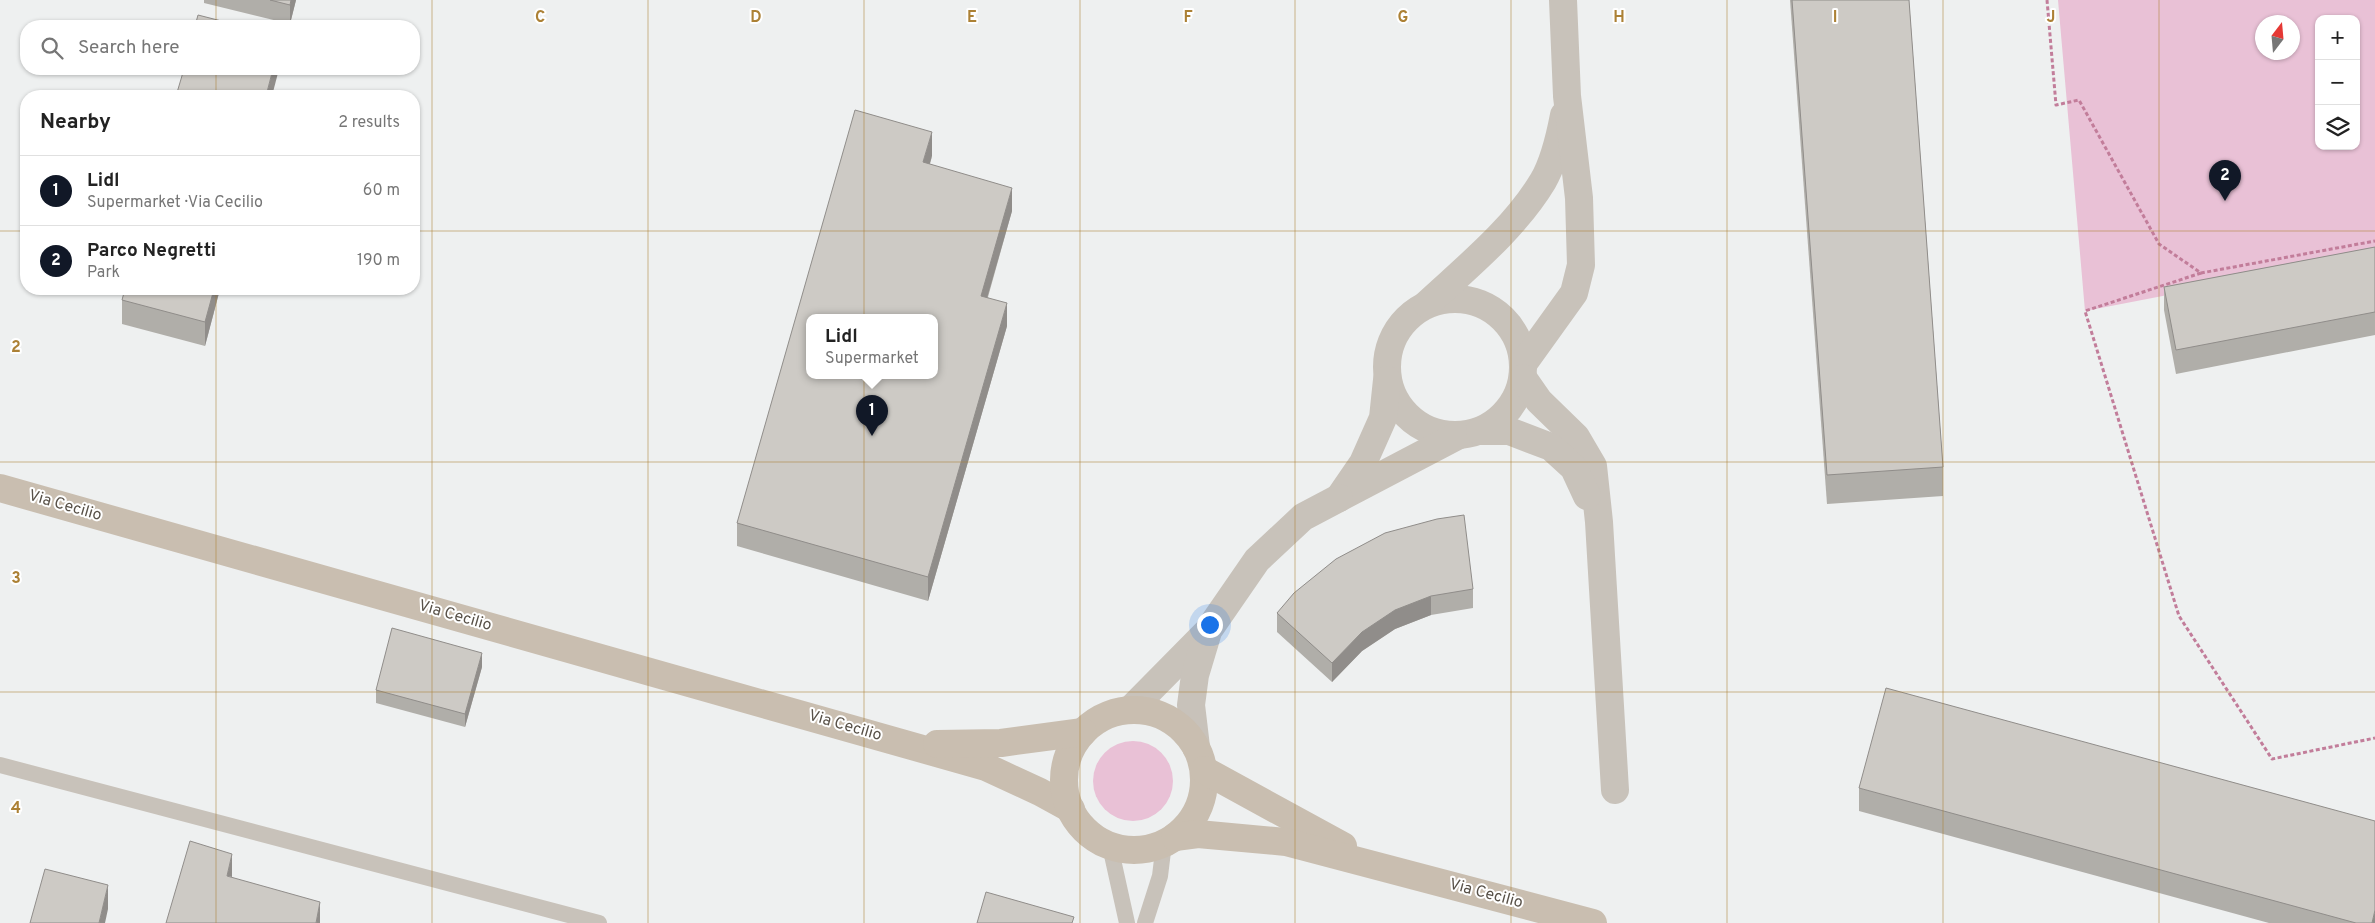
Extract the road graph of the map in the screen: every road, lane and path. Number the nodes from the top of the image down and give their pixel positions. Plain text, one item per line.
1 (1563, 0) edge
2 (2047, 0) edge
3 (1567, 96) junction
4 (2375, 241) edge
5 (2201, 274) junction
6 (1426, 306) junction
7 (1523, 371) junction
8 (1387, 376) junction
9 (1469, 434) junction
10 (0, 488) edge
11 (1340, 498) junction
12 (1600, 522) junction
13 (1208, 631) junction
14 (1130, 710) junction
15 (1083, 732) junction
16 (2375, 738) edge
17 (910, 745) junction
18 (1200, 759) junction
19 (0, 765) edge
20 (1616, 790) dead end
21 (1071, 809) junction
22 (1170, 840) junction
23 (1110, 846) junction
24 (1378, 866) junction
25 (599, 923) edge
26 (1127, 923) edge
27 (1145, 923) edge
28 (1593, 923) edge

1 - 3 street
2 - 5 path
3 - 6 street
3 - 7 street
4 - 5 path
5 - 16 path
6 - 7 street
6 - 8 street
7 - 9 street
7 - 12 street
8 - 9 street
8 - 11 street
9 - 11 street
9 - 12 street
10 - 17 main road, Via Cecilio
11 - 13 street
12 - 20 street
13 - 14 street
13 - 18 street
14 - 15 main road
14 - 18 main road
15 - 17 main road, Via Cecilio
15 - 21 main road
17 - 21 main road, Via Cecilio
18 - 22 main road
18 - 24 main road, Via Cecilio
19 - 25 lane
21 - 23 main road
22 - 23 main road
22 - 24 main road, Via Cecilio
22 - 27 lane
23 - 26 lane
24 - 28 main road, Via Cecilio

